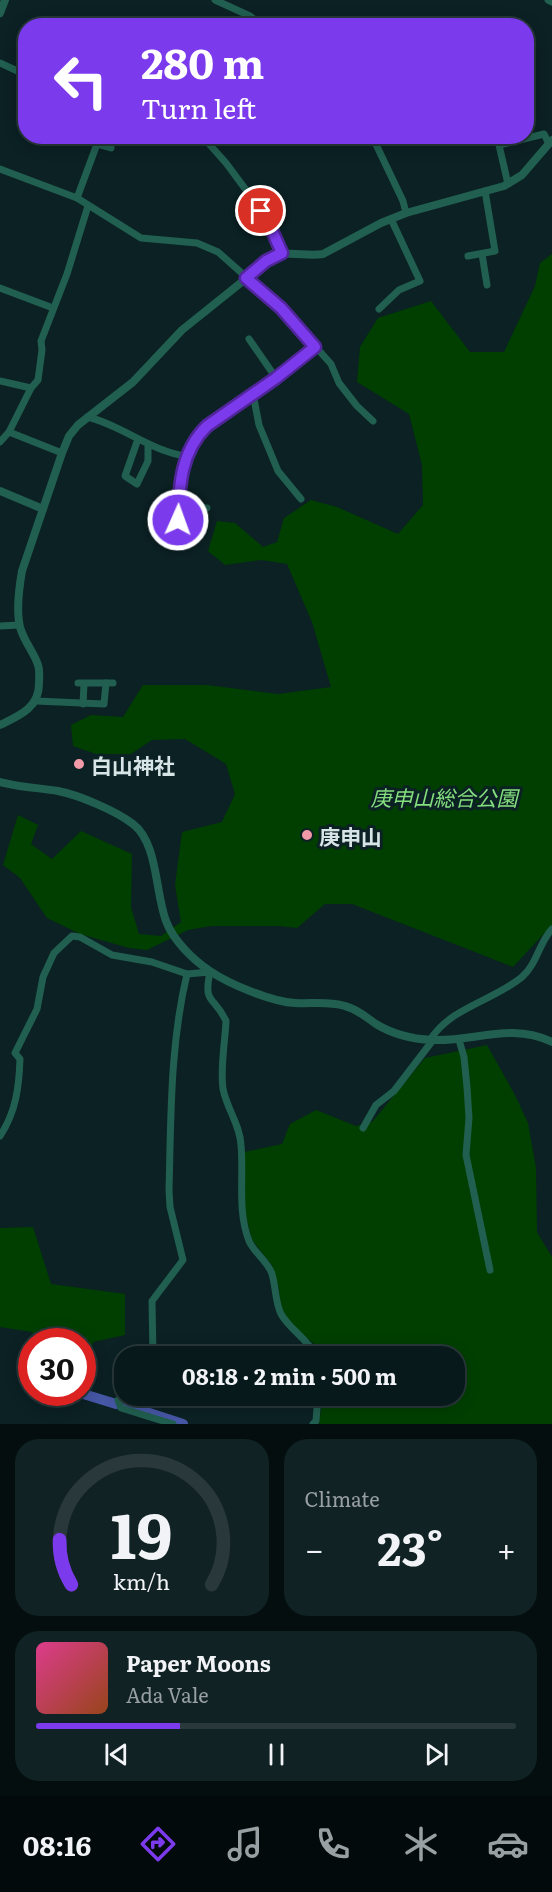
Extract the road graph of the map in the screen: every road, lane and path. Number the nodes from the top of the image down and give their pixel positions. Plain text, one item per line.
1 (6, 0) edge
2 (215, 0) edge
3 (0, 13) edge
4 (253, 18) edge
5 (0, 63) edge
6 (18, 71) edge
7 (534, 136) edge
8 (550, 142) edge
9 (209, 144) edge
10 (376, 144) edge
11 (503, 144) edge
12 (111, 148) dead end
13 (0, 169) edge
14 (508, 184) junction
15 (485, 191) junction
16 (77, 198) junction
17 (88, 206) junction
18 (406, 213) junction
19 (391, 219) junction
20 (282, 253) junction
21 (482, 254) junction
22 (468, 256) dead end
23 (246, 278) junction
24 (488, 285) dead end
25 (0, 288) edge
26 (53, 308) junction
27 (380, 309) dead end
28 (249, 339) dead end
29 (315, 347) junction
30 (276, 378) junction
31 (0, 381) edge
32 (31, 388) junction
33 (253, 394) junction
34 (87, 417) junction
35 (373, 421) dead end
36 (9, 432) junction
37 (138, 439) junction
38 (0, 442) edge
39 (148, 444) junction
40 (62, 453) junction
41 (186, 456) junction
42 (0, 492) edge
43 (301, 499) dead end
44 (178, 507) junction
45 (43, 508) junction
46 (207, 508) dead end
47 (178, 520) dead end
48 (19, 624) junction
49 (0, 626) edge
50 (36, 700) junction
51 (83, 704) junction
52 (0, 725) edge
53 (0, 782) edge
54 (552, 929) edge
55 (210, 972) junction
56 (187, 974) junction
57 (431, 1040) junction
58 (459, 1040) junction
59 (552, 1042) edge
60 (363, 1128) dead end
61 (0, 1136) edge
62 (490, 1270) dead end
63 (153, 1346) edge
64 (311, 1346) edge
65 (120, 1406) edge
66 (317, 1406) edge
67 (173, 1424) edge
68 (313, 1424) edge

1 - 3 street
2 - 4 street
5 - 6 street
7 - 8 street
8 - 14 street
9 - 20 street
10 - 18 street
11 - 14 street
12 - 16 street
13 - 16 street
14 - 15 street
15 - 18 street
15 - 21 street
16 - 17 street
17 - 23 street
17 - 26 street
18 - 19 street
19 - 20 street
19 - 27 street
20 - 23 street
21 - 22 street
21 - 24 street
23 - 29 street
23 - 34 street
25 - 26 street
26 - 32 street
28 - 30 street
29 - 30 street
29 - 35 street
30 - 33 street
31 - 32 street
32 - 36 street
33 - 41 street
33 - 43 street
34 - 37 street
34 - 40 street
36 - 38 street
36 - 40 street
37 - 39 street
37 - 39 street
39 - 41 street
40 - 45 street
41 - 44 street
42 - 45 street
44 - 46 street
44 - 47 street
45 - 48 street
48 - 49 street
48 - 50 street
50 - 51 street
50 - 52 street
51 - 51 street
53 - 55 street
54 - 57 street
55 - 56 street
55 - 57 street
55 - 64 street
56 - 61 street
56 - 63 street
57 - 58 street
57 - 60 street
58 - 59 street
58 - 62 street
65 - 67 street
66 - 68 street

